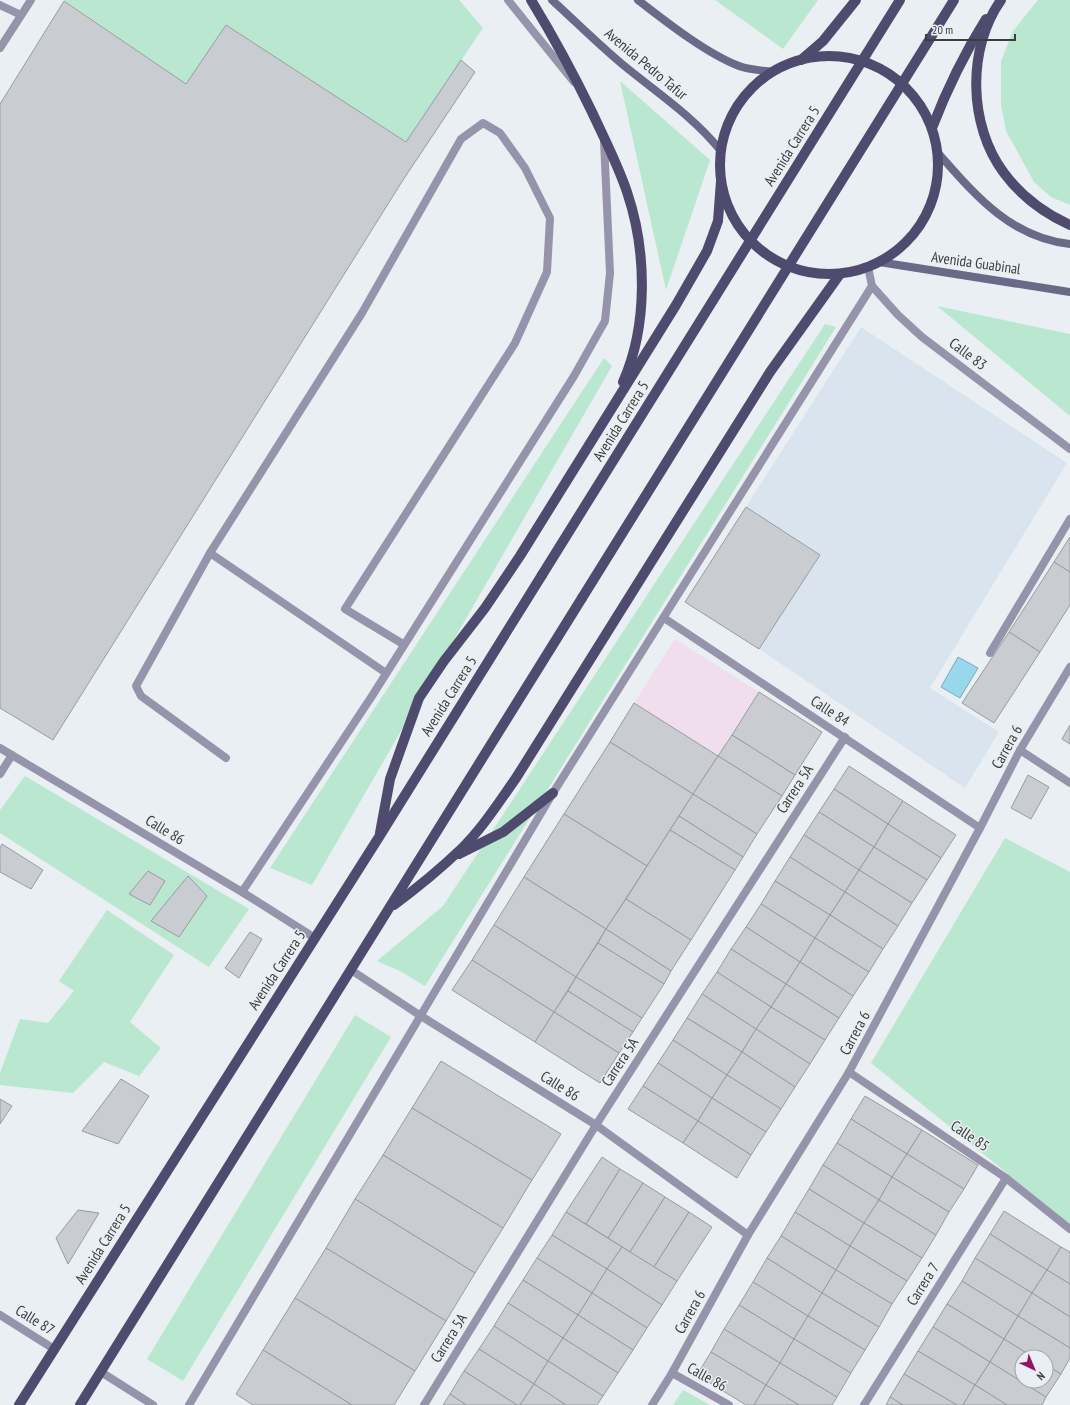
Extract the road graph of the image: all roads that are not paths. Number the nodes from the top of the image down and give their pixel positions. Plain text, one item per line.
1 (30, 0) edge
2 (508, 0) edge
3 (531, 0) edge
4 (552, 0) edge
5 (638, 0) edge
6 (856, 0) edge
7 (900, 0) edge
8 (954, 0) edge
9 (1000, 0) edge
10 (0, 5) edge
11 (21, 15) junction
12 (0, 48) edge
13 (800, 60) junction
14 (772, 72) junction
15 (583, 94) junction
16 (932, 128) junction
17 (604, 138) junction
18 (721, 151) junction
19 (938, 153) junction
20 (721, 181) junction
21 (1070, 225) edge
22 (1070, 244) edge
23 (879, 262) junction
24 (868, 267) junction
25 (840, 274) junction
26 (872, 286) junction
27 (1070, 292) edge
28 (606, 418) junction
29 (1070, 449) edge
30 (1070, 519) edge
31 (210, 553) junction
32 (664, 618) junction
33 (403, 644) junction
34 (990, 653) dead end
35 (1070, 667) edge
36 (386, 673) junction
37 (844, 737) junction
38 (0, 748) edge
39 (1020, 750) junction
40 (12, 755) junction
41 (226, 758) dead end
42 (0, 774) edge
43 (1070, 783) edge
44 (553, 793) junction
45 (980, 828) junction
46 (379, 837) junction
47 (450, 858) junction
48 (242, 892) junction
49 (390, 909) junction
50 (315, 938) junction
51 (351, 970) junction
52 (421, 1016) junction
53 (849, 1072) junction
54 (596, 1125) junction
55 (1006, 1178) junction
56 (1070, 1229) edge
57 (748, 1235) junction
58 (0, 1315) edge
59 (54, 1348) junction
60 (101, 1372) junction
61 (672, 1374) junction
62 (19, 1405) edge
63 (80, 1405) edge
64 (153, 1405) edge
65 (189, 1405) edge
66 (424, 1405) edge
67 (652, 1405) edge
68 (729, 1405) edge
69 (864, 1405) edge

1 - 11 street
2 - 15 street
3 - 15 main road
4 - 18 main road, Avenida Pedro Tafur
5 - 14 main road
6 - 13 main road
7 - 46 main road, Avenida Carrera 5, bridge
8 - 49 main road, bridge
9 - 16 main road
9 - 21 main road
10 - 11 street
11 - 12 street
13 - 14 main road
13 - 16 main road
14 - 18 main road
15 - 17 main road
16 - 19 main road
17 - 28 main road
17 - 33 street
18 - 20 main road
19 - 22 main road
19 - 23 main road
20 - 25 main road
20 - 28 main road
23 - 24 main road
23 - 27 main road, Avenida Guabinal
24 - 25 main road
24 - 26 street, Calle 83
25 - 47 main road
26 - 29 street, Calle 83
26 - 32 street
28 - 46 main road
30 - 34 street
31 - 33 street
31 - 36 street
31 - 41 street
32 - 37 street, Calle 84
32 - 44 street
33 - 36 street
35 - 39 street, Carrera 6
36 - 48 street
37 - 45 street, Calle 84
37 - 54 street, Carrera 5A
38 - 40 street, Calle 86
39 - 43 street
39 - 45 street, Carrera 6
40 - 42 street
40 - 48 street, Calle 86
44 - 47 main road
44 - 52 street
45 - 53 street, Carrera 6
46 - 50 main road, Avenida Carrera 5
47 - 49 main road
48 - 50 street, Calle 86
49 - 51 main road
50 - 59 main road, Avenida Carrera 5
51 - 52 street, Calle 86
51 - 60 main road
52 - 54 street, Calle 86
52 - 65 street
53 - 55 street, Calle 85
53 - 57 street, Carrera 6
54 - 57 street, Calle 86
54 - 66 street, Carrera 5A
55 - 56 street, Calle 85
55 - 69 street, Carrera 7
57 - 61 street, Carrera 6
58 - 59 street, Calle 87
59 - 62 main road, Avenida Carrera 5
60 - 63 main road
60 - 64 street
61 - 67 street, Carrera 6
61 - 68 street, Calle 86

